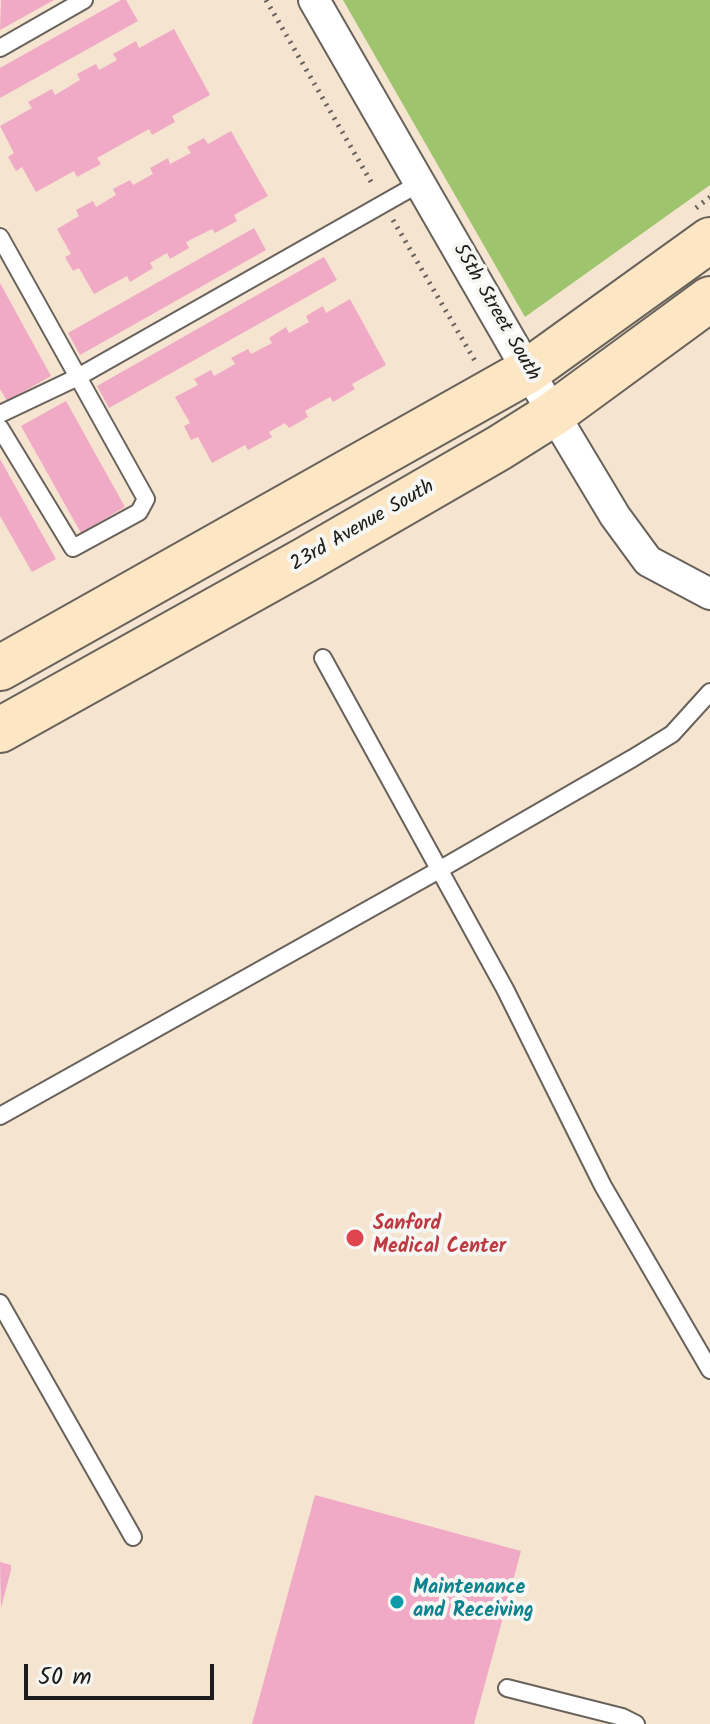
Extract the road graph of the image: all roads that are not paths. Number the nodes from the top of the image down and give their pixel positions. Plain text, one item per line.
1 (84, 0) edge
2 (314, 0) edge
3 (0, 48) edge
4 (420, 183) junction
5 (697, 228) edge
6 (0, 237) edge
7 (710, 299) edge
8 (518, 355) junction
9 (78, 377) junction
10 (0, 414) edge
11 (553, 414) junction
12 (0, 428) edge
13 (710, 594) edge
14 (323, 658) dead end
15 (0, 668) edge
16 (710, 692) edge
17 (0, 730) edge
18 (439, 870) junction
19 (0, 1116) edge
20 (0, 1303) edge
21 (710, 1370) edge
22 (133, 1537) dead end
23 (507, 1688) dead end
24 (636, 1724) edge

1 - 3 lane
2 - 4 street, 55th Street South
4 - 8 street, 55th Street South
4 - 9 lane
5 - 8 street
6 - 9 lane
7 - 11 street, 23rd Avenue South
8 - 11 street, 55th Street South
8 - 15 street
9 - 10 lane
9 - 12 lane
11 - 13 street, 55th Street South
11 - 17 street, 23rd Avenue South
14 - 18 lane
16 - 18 lane
18 - 19 lane
18 - 21 lane
20 - 22 lane
23 - 24 lane

